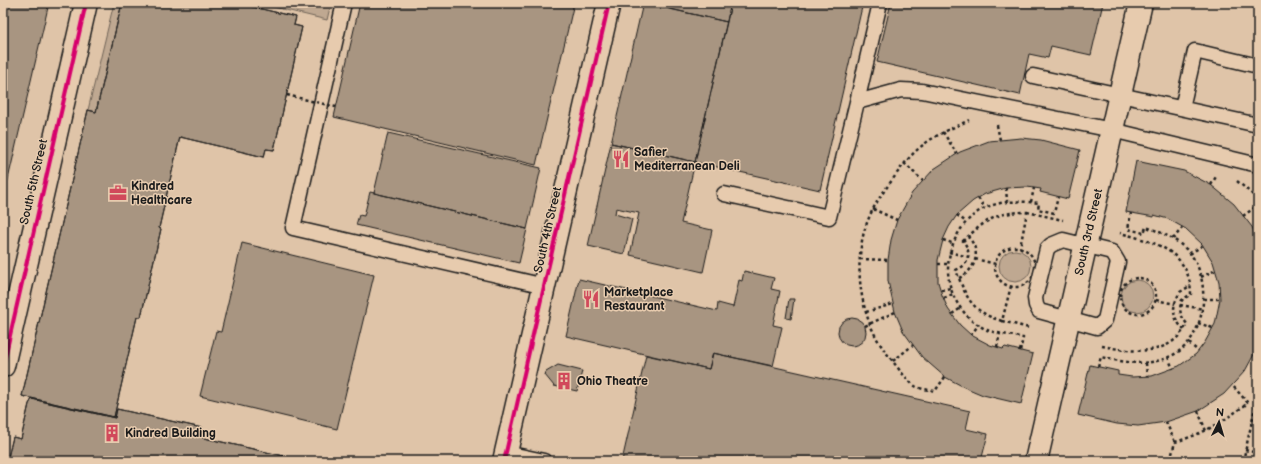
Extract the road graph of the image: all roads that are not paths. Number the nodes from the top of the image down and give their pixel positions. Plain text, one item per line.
1 (86, 3) edge
2 (344, 3) edge
3 (609, 3) edge
4 (880, 3) edge
5 (1141, 3) edge
6 (1258, 66) edge
7 (1034, 76) dead end
8 (1120, 94) junction
9 (857, 102) junction
10 (1182, 108) junction
11 (1258, 125) edge
12 (1112, 130) junction
13 (1258, 165) edge
14 (724, 194) dead end
15 (1086, 246) junction
16 (545, 286) junction
17 (1068, 319) junction
18 (3, 366) edge
19 (505, 457) edge
20 (544, 461) edge
21 (1036, 461) edge

1 - 18 street, South 5th Street
2 - 16 lane
3 - 16 street, South 4th Street
4 - 9 lane
5 - 8 street, South 3rd Street
6 - 10 lane
7 - 8 lane
8 - 10 lane
8 - 12 street, South 3rd Street
9 - 12 lane
9 - 14 lane
10 - 11 lane
12 - 13 lane
12 - 15 street, South 3rd Street
15 - 17 street, South 3rd Street
15 - 17 lane
15 - 17 lane
16 - 19 street, South 4th Street
17 - 21 street, South 3rd Street
19 - 20 lane

